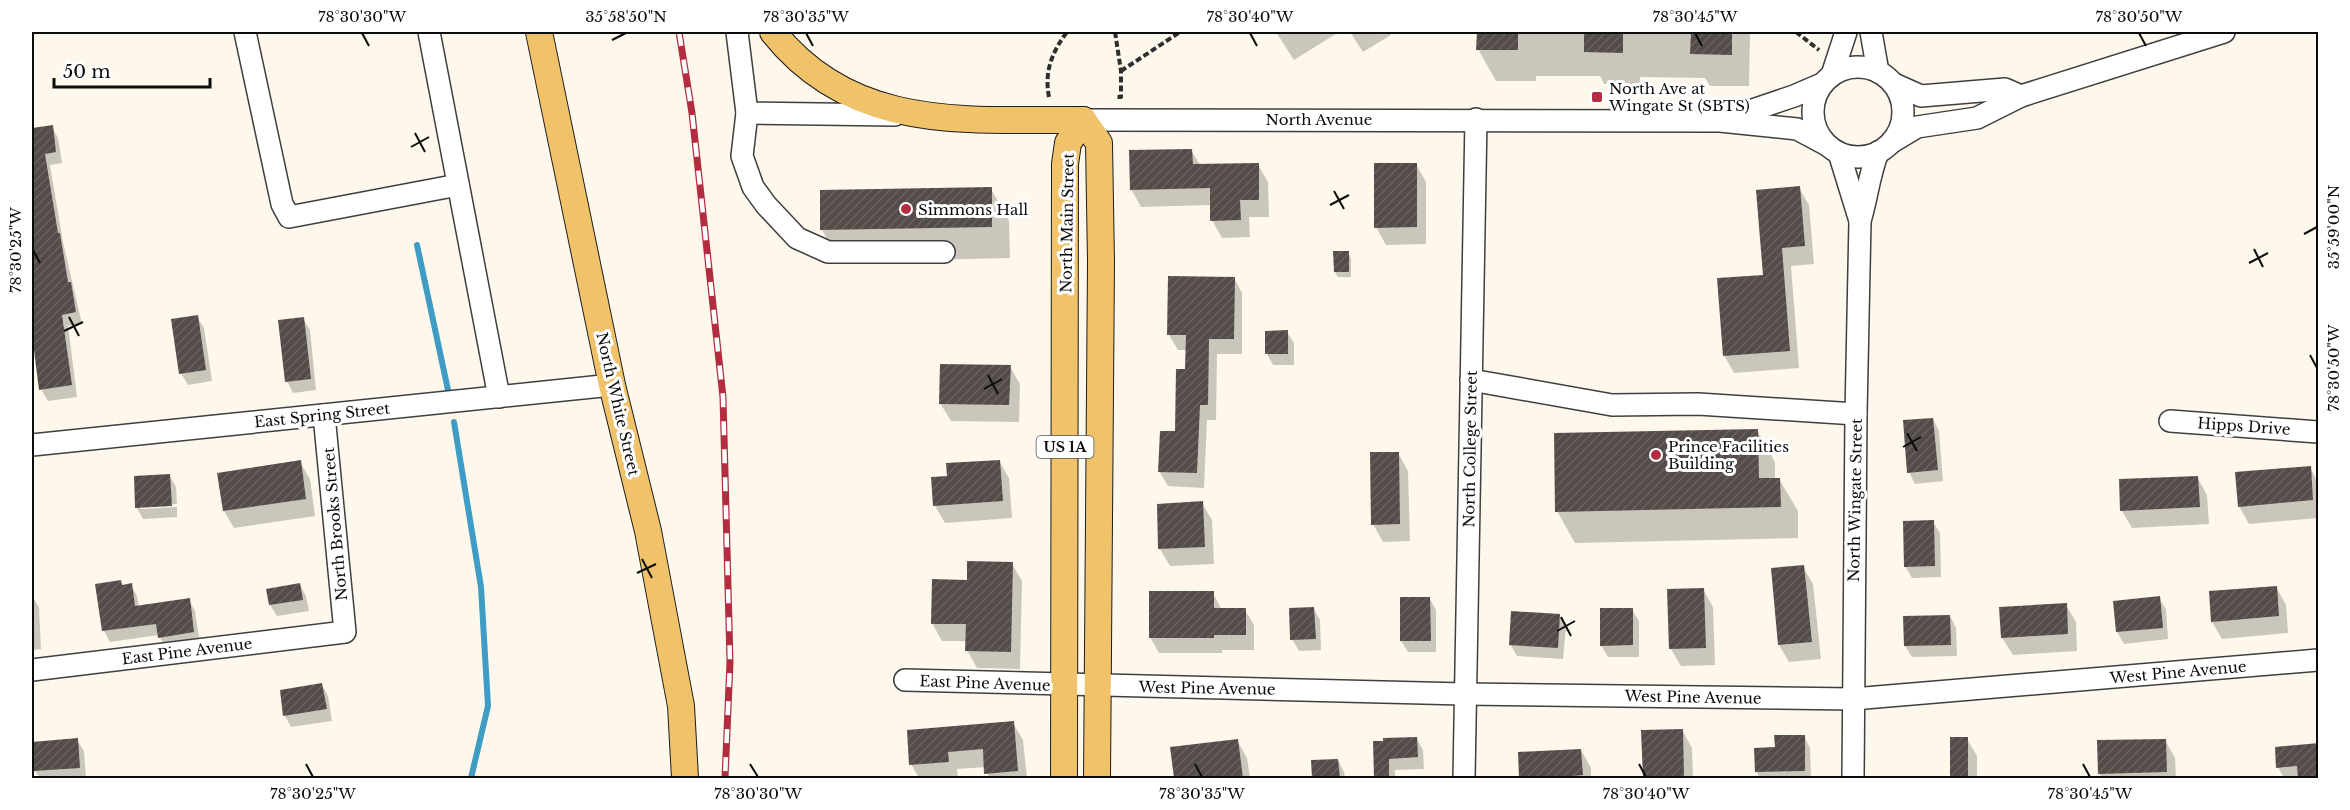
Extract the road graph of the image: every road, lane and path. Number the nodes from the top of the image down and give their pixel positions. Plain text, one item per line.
1 (246, 32) edge
2 (429, 32) edge
3 (539, 32) edge
4 (737, 32) edge
5 (773, 32) edge
6 (1067, 32) edge
7 (1115, 32) edge
8 (1180, 32) edge
9 (1796, 32) edge
10 (1846, 32) edge
11 (1871, 32) edge
12 (2224, 32) edge
13 (1824, 53) dead end
14 (1121, 70) junction
15 (1886, 78) junction
16 (1827, 80) junction
17 (2021, 96) junction
18 (1059, 97) dead end
19 (1111, 97) dead end
20 (747, 112) junction
21 (918, 116) junction
22 (1476, 119) junction
23 (1083, 120) junction
24 (1719, 121) junction
25 (1885, 147) junction
26 (1833, 149) junction
27 (458, 185) junction
28 (1860, 221) junction
29 (945, 252) dead end
30 (1471, 380) junction
31 (612, 385) junction
32 (499, 397) junction
33 (1856, 414) junction
34 (324, 415) junction
35 (2170, 421) dead end
36 (2319, 432) edge
37 (32, 445) edge
38 (343, 632) joint
39 (2319, 660) edge
40 (32, 670) edge
41 (905, 680) dead end
42 (1065, 685) junction
43 (1098, 685) junction
44 (1464, 694) junction
45 (1853, 699) junction
46 (685, 778) edge
47 (1064, 778) edge
48 (1097, 778) edge
49 (1464, 778) edge
50 (1852, 778) edge

1 - 27 street
2 - 27 street
3 - 31 main road, North White Street
4 - 20 street
5 - 21 main road, North Avenue
6 - 18 path
7 - 14 path
8 - 14 path
9 - 13 path
10 - 16 street
11 - 15 street
12 - 17 street
14 - 19 path
15 - 16 street
15 - 17 street
15 - 25 street
16 - 24 street, North Avenue
16 - 26 street
17 - 25 street
20 - 21 street
20 - 29 street
21 - 23 main road, North Avenue
22 - 23 street, North Avenue
22 - 24 street, North Avenue
22 - 30 street, North College Street
23 - 42 main road, North Main Street / US 1A
23 - 43 main road, North Main Street
24 - 26 street, North Avenue
25 - 26 street
25 - 28 street, North Wingate Street
26 - 28 street, North Wingate Street
27 - 32 street
28 - 33 street, North Wingate Street
30 - 33 street
30 - 44 street, North College Street
31 - 32 street, East Spring Street
31 - 46 main road, North White Street
32 - 34 street, East Spring Street
33 - 45 street, North Wingate Street
34 - 37 street, East Spring Street
34 - 38 street, North Brooks Street
35 - 36 street, Hipps Drive
38 - 40 street, East Pine Avenue
39 - 45 street, West Pine Avenue
41 - 42 street, East Pine Avenue
42 - 43 street, West Pine Avenue
42 - 47 main road, North Main Street / US 1A
43 - 44 street, West Pine Avenue
43 - 48 main road, North Main Street
44 - 45 street, West Pine Avenue
44 - 49 street, North College Street
45 - 50 street, North Wingate Street

